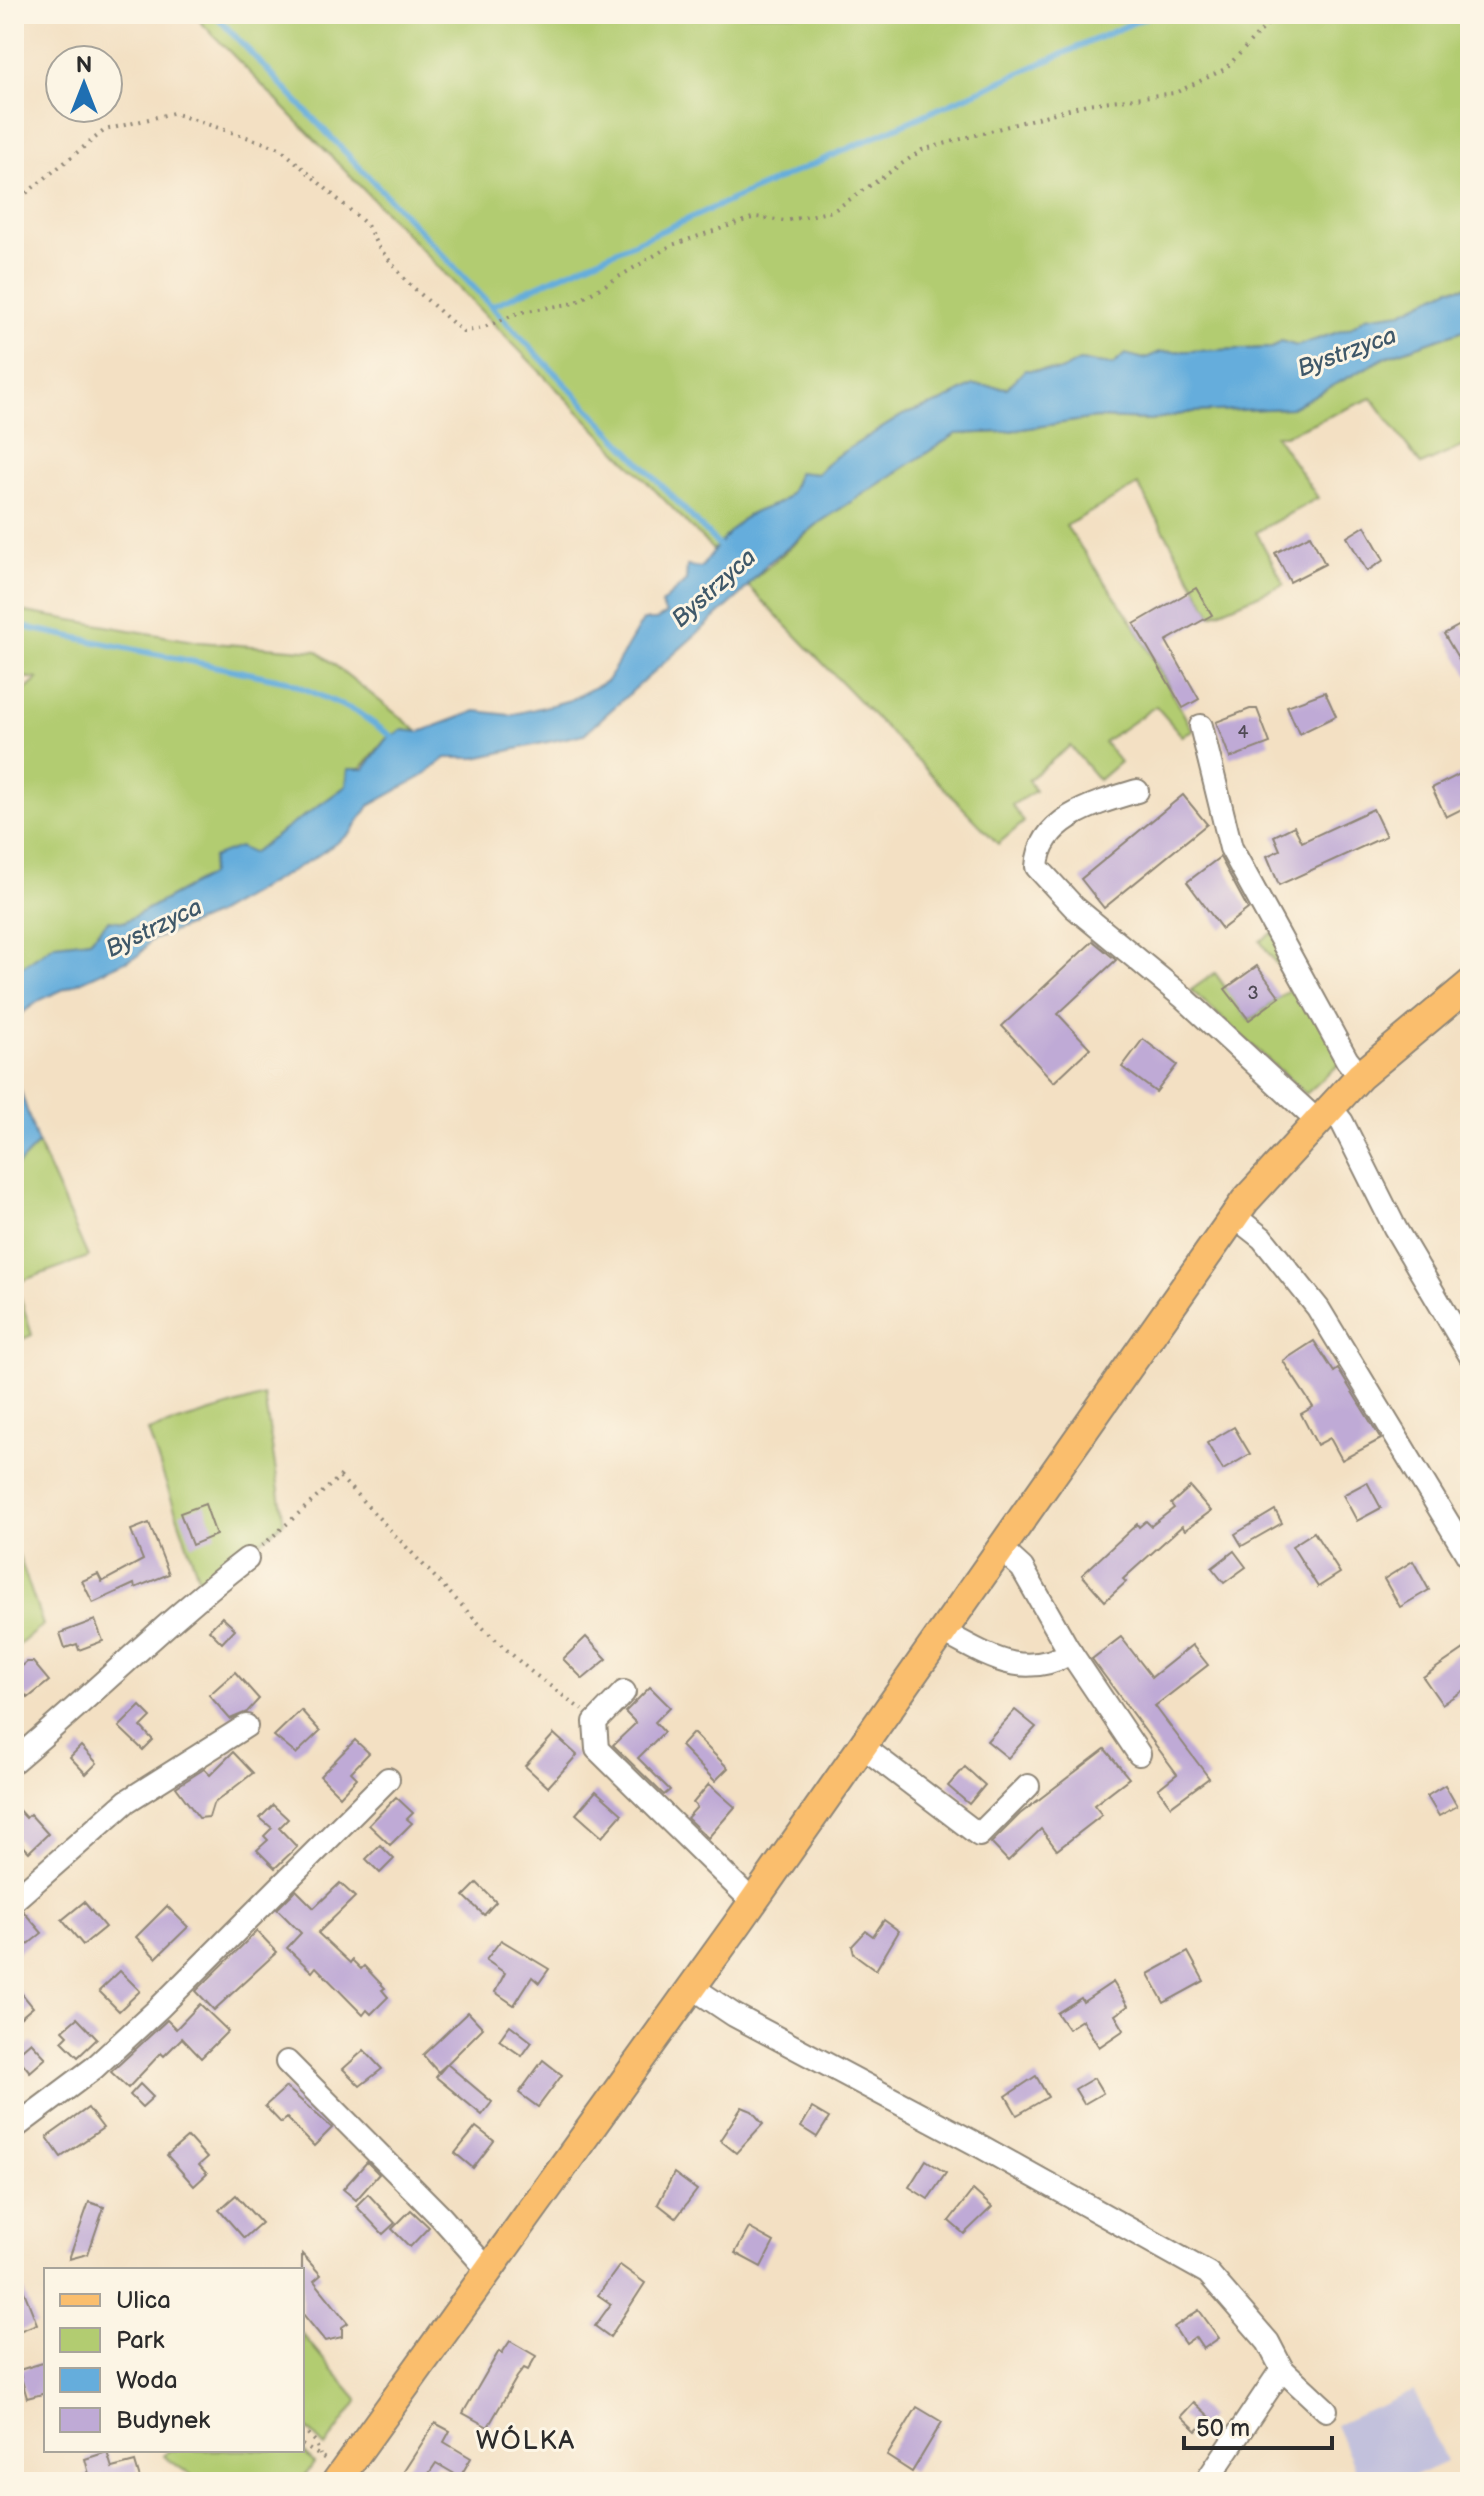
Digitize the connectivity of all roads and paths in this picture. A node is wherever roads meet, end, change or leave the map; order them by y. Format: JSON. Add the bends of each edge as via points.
{"nodes":[{"id":1,"x":1277,"y":14,"type":"edge"},
{"id":2,"x":14,"y":203,"type":"edge"},
{"id":3,"x":1201,"y":726,"type":"dead end"},
{"id":4,"x":1137,"y":791,"type":"dead end"},
{"id":5,"x":1469,"y":986,"type":"edge"},
{"id":6,"x":1360,"y":1076,"type":"junction"},
{"id":7,"x":1323,"y":1113,"type":"junction"},
{"id":8,"x":1234,"y":1216,"type":"junction"},
{"id":9,"x":1470,"y":1355,"type":"edge"},
{"id":10,"x":1000,"y":1548,"type":"junction"},
{"id":11,"x":247,"y":1559,"type":"joint"},
{"id":12,"x":1470,"y":1559,"type":"edge"},
{"id":13,"x":943,"y":1632,"type":"junction"},
{"id":14,"x":1071,"y":1653,"type":"junction"},
{"id":15,"x":624,"y":1692,"type":"dead end"},
{"id":16,"x":595,"y":1722,"type":"junction"},
{"id":17,"x":246,"y":1726,"type":"dead end"},
{"id":18,"x":862,"y":1746,"type":"junction"},
{"id":19,"x":1139,"y":1754,"type":"dead end"},
{"id":20,"x":14,"y":1761,"type":"edge"},
{"id":21,"x":388,"y":1779,"type":"dead end"},
{"id":22,"x":1028,"y":1786,"type":"dead end"},
{"id":23,"x":14,"y":1900,"type":"edge"},
{"id":24,"x":753,"y":1902,"type":"junction"},
{"id":25,"x":692,"y":1987,"type":"junction"},
{"id":26,"x":287,"y":2062,"type":"dead end"},
{"id":27,"x":14,"y":2128,"type":"edge"},
{"id":28,"x":488,"y":2270,"type":"junction"},
{"id":29,"x":1282,"y":2369,"type":"junction"},
{"id":30,"x":1326,"y":2410,"type":"dead end"},
{"id":31,"x":304,"y":2430,"type":"edge"},
{"id":32,"x":304,"y":2446,"type":"edge"},
{"id":33,"x":336,"y":2482,"type":"edge"},
{"id":34,"x":1206,"y":2482,"type":"edge"}],
"edges":[{"from":1,"to":2,"type":"path","via":[[1225,69],[1175,93],[1087,104],[922,150],[833,211],[785,221],[755,217],[672,245],[575,303],[521,312],[463,332],[407,282],[367,225],[280,148],[173,113],[105,130]]},
{"from":3,"to":6,"type":"street","via":[[1231,848]]},
{"from":4,"to":7,"type":"street","via":[[1090,805],[1057,826],[1044,840],[1037,867],[1074,907]]},
{"from":5,"to":6,"type":"main road"},
{"from":6,"to":7,"type":"main road"},
{"from":7,"to":8,"type":"main road"},
{"from":7,"to":9,"type":"street","via":[[1342,1122],[1395,1228]]},
{"from":8,"to":10,"type":"main road"},
{"from":8,"to":12,"type":"street","via":[[1262,1238],[1318,1308]]},
{"from":10,"to":13,"type":"main road"},
{"from":10,"to":14,"type":"street","via":[[1022,1568]]},
{"from":11,"to":16,"type":"path","via":[[342,1475],[485,1630]]},
{"from":11,"to":20,"type":"street"},
{"from":13,"to":14,"type":"street","via":[[1031,1668]]},
{"from":13,"to":18,"type":"main road"},
{"from":14,"to":19,"type":"street"},
{"from":15,"to":16,"type":"street"},
{"from":16,"to":24,"type":"street","via":[[597,1749]]},
{"from":17,"to":23,"type":"street","via":[[127,1801]]},
{"from":18,"to":22,"type":"street","via":[[979,1835]]},
{"from":18,"to":24,"type":"main road"},
{"from":21,"to":27,"type":"street","via":[[159,2008],[94,2068]]},
{"from":24,"to":25,"type":"main road"},
{"from":25,"to":28,"type":"main road"},
{"from":25,"to":29,"type":"street","via":[[734,2015],[1208,2273],[1268,2342]]},
{"from":26,"to":28,"type":"street"},
{"from":28,"to":33,"type":"main road"},
{"from":29,"to":30,"type":"street"},
{"from":29,"to":34,"type":"street"},
{"from":31,"to":32,"type":"path","via":[[320,2455]]}]}
